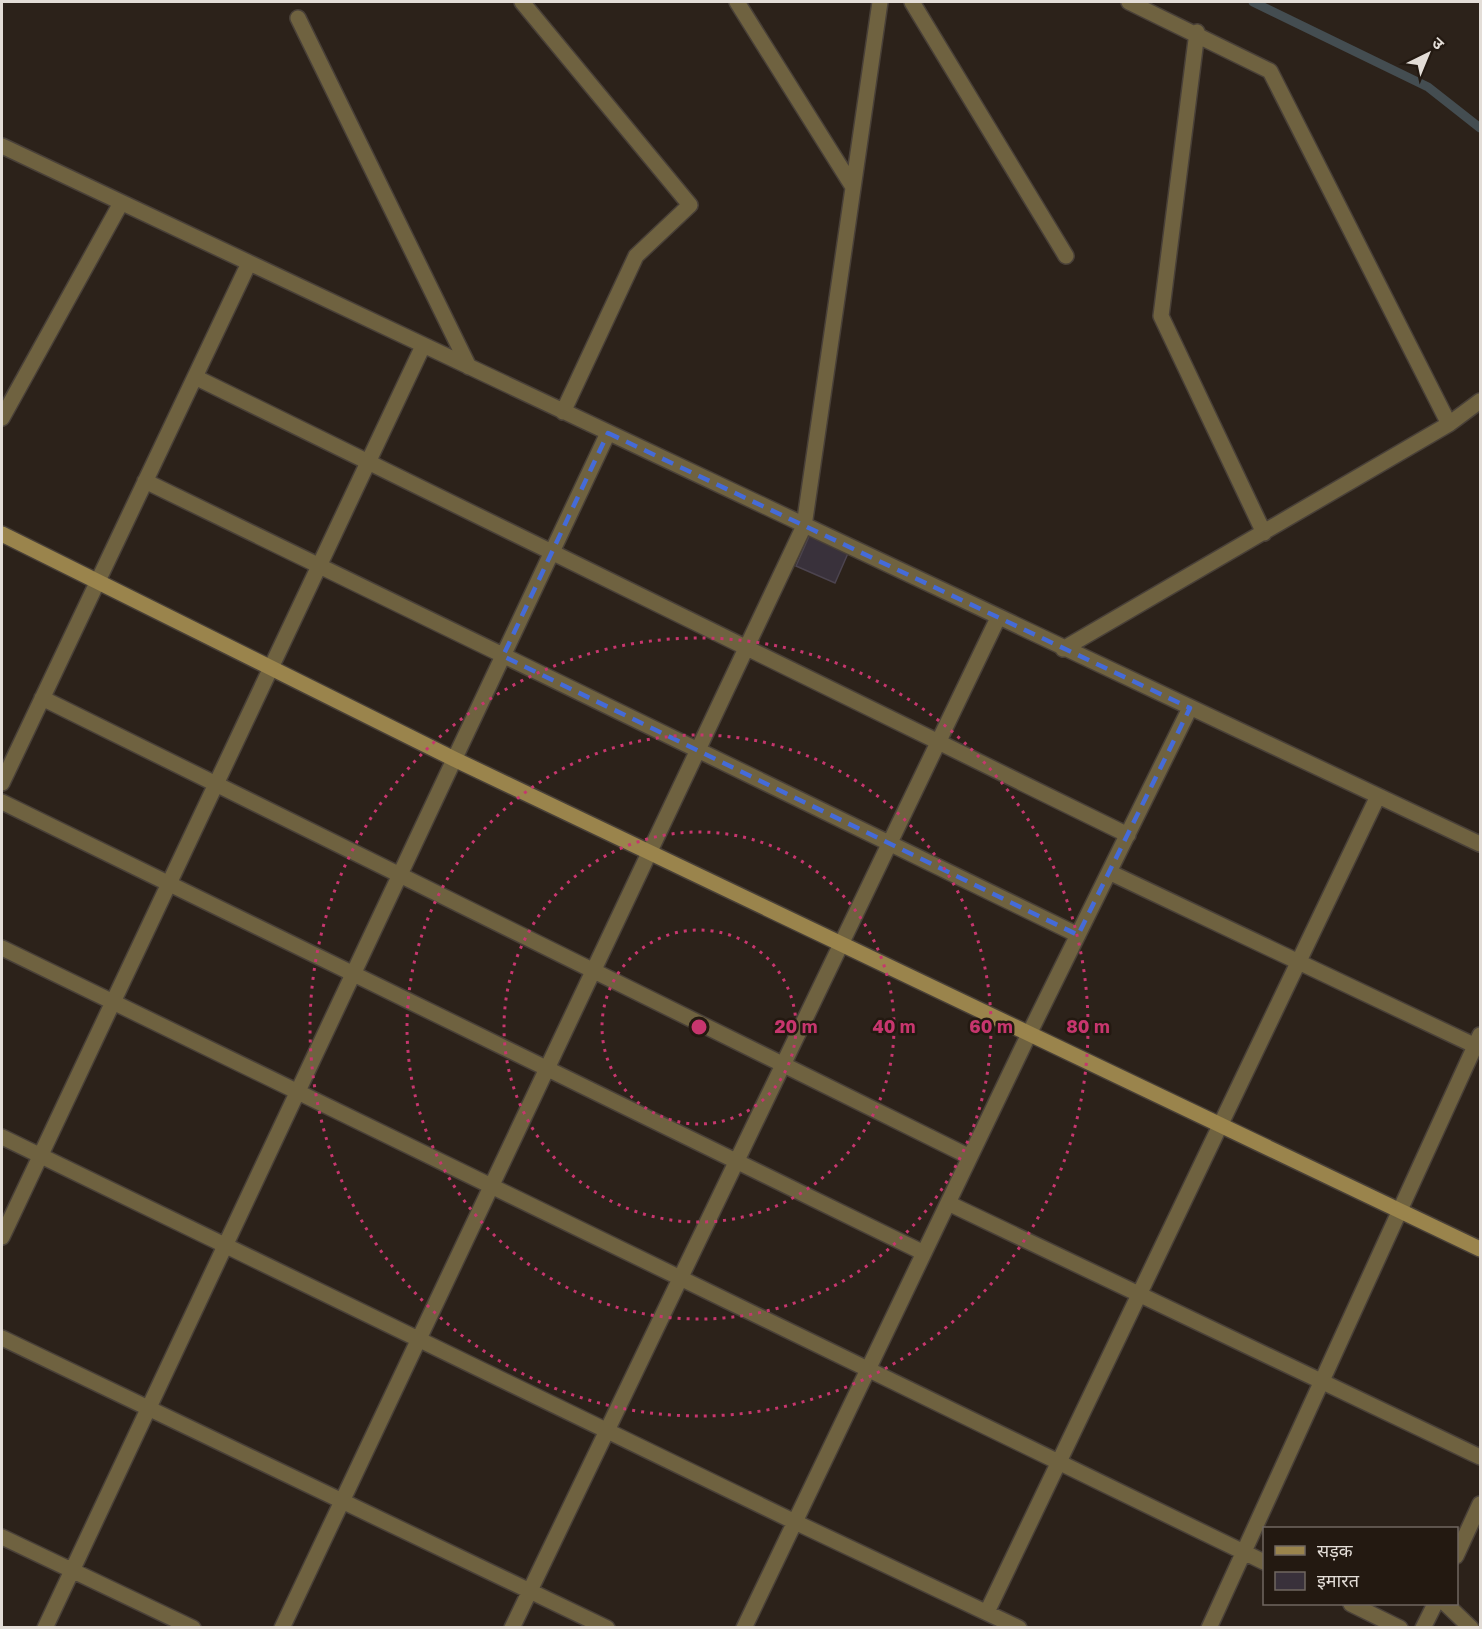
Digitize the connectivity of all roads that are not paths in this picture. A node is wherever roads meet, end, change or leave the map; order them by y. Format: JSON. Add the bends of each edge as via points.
{"nodes":[{"id":1,"x":522,"y":2,"type":"edge"},
{"id":2,"x":738,"y":2,"type":"edge"},
{"id":3,"x":880,"y":2,"type":"edge"},
{"id":4,"x":912,"y":2,"type":"edge"},
{"id":5,"x":1129,"y":2,"type":"edge"},
{"id":6,"x":298,"y":18,"type":"dead end"},
{"id":7,"x":1197,"y":33,"type":"junction"},
{"id":8,"x":2,"y":146,"type":"edge"},
{"id":9,"x":853,"y":187,"type":"junction"},
{"id":10,"x":121,"y":203,"type":"junction"},
{"id":11,"x":1066,"y":256,"type":"dead end"},
{"id":12,"x":249,"y":263,"type":"junction"},
{"id":13,"x":423,"y":346,"type":"junction"},
{"id":14,"x":469,"y":367,"type":"junction"},
{"id":15,"x":195,"y":377,"type":"junction"},
{"id":16,"x":1480,"y":402,"type":"edge"},
{"id":17,"x":563,"y":412,"type":"junction"},
{"id":18,"x":2,"y":418,"type":"edge"},
{"id":19,"x":1449,"y":424,"type":"junction"},
{"id":20,"x":608,"y":433,"type":"junction"},
{"id":21,"x":369,"y":462,"type":"junction"},
{"id":22,"x":145,"y":482,"type":"junction"},
{"id":23,"x":804,"y":526,"type":"junction"},
{"id":24,"x":1264,"y":533,"type":"junction"},
{"id":25,"x":2,"y":534,"type":"edge"},
{"id":26,"x":551,"y":552,"type":"junction"},
{"id":27,"x":319,"y":566,"type":"junction"},
{"id":28,"x":98,"y":582,"type":"junction"},
{"id":29,"x":998,"y":618,"type":"junction"},
{"id":30,"x":747,"y":648,"type":"junction"},
{"id":31,"x":1063,"y":649,"type":"junction"},
{"id":32,"x":503,"y":656,"type":"junction"},
{"id":33,"x":271,"y":669,"type":"junction"},
{"id":34,"x":42,"y":698,"type":"junction"},
{"id":35,"x":1190,"y":708,"type":"junction"},
{"id":36,"x":938,"y":742,"type":"junction"},
{"id":37,"x":698,"y":750,"type":"junction"},
{"id":38,"x":454,"y":759,"type":"junction"},
{"id":39,"x":2,"y":783,"type":"edge"},
{"id":40,"x":216,"y":784,"type":"junction"},
{"id":41,"x":1378,"y":796,"type":"junction"},
{"id":42,"x":2,"y":802,"type":"edge"},
{"id":43,"x":1128,"y":835,"type":"junction"},
{"id":44,"x":889,"y":843,"type":"junction"},
{"id":45,"x":1480,"y":844,"type":"edge"},
{"id":46,"x":649,"y":853,"type":"junction"},
{"id":47,"x":1109,"y":872,"type":"junction"},
{"id":48,"x":400,"y":874,"type":"junction"},
{"id":49,"x":169,"y":884,"type":"junction"},
{"id":50,"x":1078,"y":935,"type":"junction"},
{"id":51,"x":841,"y":945,"type":"junction"},
{"id":52,"x":2,"y":948,"type":"edge"},
{"id":53,"x":1298,"y":962,"type":"junction"},
{"id":54,"x":593,"y":971,"type":"junction"},
{"id":55,"x":353,"y":974,"type":"junction"},
{"id":56,"x":113,"y":1002,"type":"junction"},
{"id":57,"x":1029,"y":1034,"type":"junction"},
{"id":58,"x":1479,"y":1043,"type":"edge"},
{"id":59,"x":783,"y":1065,"type":"junction"},
{"id":60,"x":547,"y":1069,"type":"junction"},
{"id":61,"x":298,"y":1092,"type":"junction"},
{"id":62,"x":1220,"y":1126,"type":"junction"},
{"id":63,"x":2,"y":1137,"type":"edge"},
{"id":64,"x":40,"y":1156,"type":"junction"},
{"id":65,"x":970,"y":1157,"type":"junction"},
{"id":66,"x":736,"y":1161,"type":"junction"},
{"id":67,"x":492,"y":1186,"type":"junction"},
{"id":68,"x":948,"y":1203,"type":"junction"},
{"id":69,"x":1399,"y":1212,"type":"junction"},
{"id":70,"x":2,"y":1237,"type":"edge"},
{"id":71,"x":225,"y":1246,"type":"junction"},
{"id":72,"x":1480,"y":1249,"type":"edge"},
{"id":73,"x":924,"y":1252,"type":"junction"},
{"id":74,"x":680,"y":1278,"type":"junction"},
{"id":75,"x":1139,"y":1294,"type":"junction"},
{"id":76,"x":2,"y":1338,"type":"edge"},
{"id":77,"x":419,"y":1339,"type":"junction"},
{"id":78,"x":868,"y":1369,"type":"junction"},
{"id":79,"x":1322,"y":1381,"type":"junction"},
{"id":80,"x":149,"y":1408,"type":"junction"},
{"id":81,"x":607,"y":1431,"type":"junction"},
{"id":82,"x":1480,"y":1456,"type":"edge"},
{"id":83,"x":1059,"y":1462,"type":"junction"},
{"id":84,"x":342,"y":1501,"type":"junction"},
{"id":85,"x":1480,"y":1504,"type":"edge"},
{"id":86,"x":795,"y":1522,"type":"junction"},
{"id":87,"x":2,"y":1537,"type":"edge"},
{"id":88,"x":1244,"y":1552,"type":"junction"},
{"id":89,"x":1458,"y":1552,"type":"edge"},
{"id":90,"x":1263,"y":1562,"type":"edge"},
{"id":91,"x":72,"y":1570,"type":"junction"},
{"id":92,"x":530,"y":1591,"type":"junction"},
{"id":93,"x":1353,"y":1605,"type":"edge"},
{"id":94,"x":1434,"y":1605,"type":"edge"},
{"id":95,"x":1447,"y":1605,"type":"edge"},
{"id":96,"x":987,"y":1612,"type":"junction"},
{"id":97,"x":45,"y":1628,"type":"edge"},
{"id":98,"x":194,"y":1628,"type":"edge"},
{"id":99,"x":282,"y":1628,"type":"edge"},
{"id":100,"x":512,"y":1628,"type":"edge"},
{"id":101,"x":607,"y":1628,"type":"edge"},
{"id":102,"x":744,"y":1628,"type":"edge"},
{"id":103,"x":1019,"y":1628,"type":"edge"},
{"id":104,"x":1209,"y":1628,"type":"edge"},
{"id":105,"x":1400,"y":1628,"type":"edge"},
{"id":106,"x":1423,"y":1628,"type":"edge"},
{"id":107,"x":1472,"y":1628,"type":"edge"}],
"edges":[{"from":1,"to":17,"type":"street","via":[[690,205],[636,256]]},
{"from":2,"to":9,"type":"street"},
{"from":3,"to":9,"type":"street"},
{"from":4,"to":11,"type":"street"},
{"from":5,"to":7,"type":"street"},
{"from":6,"to":14,"type":"street"},
{"from":7,"to":19,"type":"street","via":[[1270,71]]},
{"from":7,"to":24,"type":"street","via":[[1161,316]]},
{"from":8,"to":10,"type":"street"},
{"from":9,"to":23,"type":"street"},
{"from":10,"to":12,"type":"street"},
{"from":10,"to":18,"type":"street"},
{"from":12,"to":13,"type":"street"},
{"from":12,"to":15,"type":"street"},
{"from":13,"to":14,"type":"street"},
{"from":13,"to":21,"type":"street"},
{"from":14,"to":17,"type":"street"},
{"from":15,"to":21,"type":"street"},
{"from":15,"to":22,"type":"street"},
{"from":16,"to":19,"type":"street"},
{"from":17,"to":20,"type":"street"},
{"from":19,"to":24,"type":"street"},
{"from":20,"to":23,"type":"street"},
{"from":20,"to":26,"type":"street"},
{"from":21,"to":26,"type":"street"},
{"from":21,"to":27,"type":"street"},
{"from":22,"to":27,"type":"street"},
{"from":22,"to":28,"type":"street"},
{"from":23,"to":29,"type":"street"},
{"from":23,"to":30,"type":"street"},
{"from":24,"to":31,"type":"street"},
{"from":25,"to":28,"type":"street"},
{"from":26,"to":30,"type":"street"},
{"from":26,"to":32,"type":"street"},
{"from":27,"to":32,"type":"street"},
{"from":27,"to":33,"type":"street"},
{"from":28,"to":33,"type":"street"},
{"from":28,"to":34,"type":"street"},
{"from":29,"to":31,"type":"street"},
{"from":29,"to":36,"type":"street"},
{"from":30,"to":36,"type":"street"},
{"from":30,"to":37,"type":"street"},
{"from":31,"to":35,"type":"street"},
{"from":32,"to":37,"type":"street"},
{"from":32,"to":38,"type":"street"},
{"from":33,"to":38,"type":"street"},
{"from":33,"to":40,"type":"street"},
{"from":34,"to":39,"type":"street"},
{"from":34,"to":40,"type":"street"},
{"from":35,"to":41,"type":"street"},
{"from":35,"to":43,"type":"street"},
{"from":36,"to":43,"type":"street"},
{"from":36,"to":44,"type":"street"},
{"from":37,"to":44,"type":"street"},
{"from":37,"to":46,"type":"street"},
{"from":38,"to":46,"type":"street"},
{"from":38,"to":48,"type":"street"},
{"from":40,"to":48,"type":"street"},
{"from":40,"to":49,"type":"street"},
{"from":41,"to":45,"type":"street"},
{"from":41,"to":53,"type":"street"},
{"from":42,"to":49,"type":"street"},
{"from":43,"to":47,"type":"street"},
{"from":44,"to":50,"type":"street"},
{"from":44,"to":51,"type":"street"},
{"from":46,"to":51,"type":"street"},
{"from":46,"to":54,"type":"street"},
{"from":47,"to":50,"type":"street"},
{"from":47,"to":53,"type":"street"},
{"from":48,"to":54,"type":"street"},
{"from":48,"to":55,"type":"street"},
{"from":49,"to":55,"type":"street"},
{"from":49,"to":56,"type":"street"},
{"from":50,"to":57,"type":"street"},
{"from":51,"to":57,"type":"street"},
{"from":51,"to":59,"type":"street"},
{"from":52,"to":56,"type":"street"},
{"from":53,"to":58,"type":"street"},
{"from":53,"to":62,"type":"street"},
{"from":54,"to":59,"type":"street"},
{"from":54,"to":60,"type":"street"},
{"from":55,"to":60,"type":"street"},
{"from":55,"to":61,"type":"street"},
{"from":56,"to":61,"type":"street"},
{"from":56,"to":64,"type":"street"},
{"from":57,"to":62,"type":"street"},
{"from":57,"to":65,"type":"street"},
{"from":58,"to":69,"type":"street"},
{"from":59,"to":65,"type":"street"},
{"from":59,"to":66,"type":"street"},
{"from":60,"to":66,"type":"street"},
{"from":60,"to":67,"type":"street"},
{"from":61,"to":67,"type":"street"},
{"from":61,"to":71,"type":"street"},
{"from":62,"to":69,"type":"street"},
{"from":62,"to":75,"type":"street"},
{"from":63,"to":64,"type":"street"},
{"from":64,"to":70,"type":"street"},
{"from":64,"to":71,"type":"street"},
{"from":65,"to":68,"type":"street"},
{"from":66,"to":73,"type":"street"},
{"from":66,"to":74,"type":"street"},
{"from":67,"to":74,"type":"street"},
{"from":67,"to":77,"type":"street"},
{"from":68,"to":73,"type":"street"},
{"from":68,"to":75,"type":"street"},
{"from":69,"to":72,"type":"street"},
{"from":69,"to":79,"type":"street"},
{"from":71,"to":77,"type":"street"},
{"from":71,"to":80,"type":"street"},
{"from":73,"to":78,"type":"street"},
{"from":74,"to":78,"type":"street"},
{"from":74,"to":81,"type":"street"},
{"from":75,"to":79,"type":"street"},
{"from":75,"to":83,"type":"street"},
{"from":76,"to":80,"type":"street"},
{"from":77,"to":81,"type":"street"},
{"from":77,"to":84,"type":"street"},
{"from":78,"to":83,"type":"street"},
{"from":78,"to":86,"type":"street"},
{"from":79,"to":82,"type":"street"},
{"from":79,"to":88,"type":"street"},
{"from":80,"to":84,"type":"street"},
{"from":80,"to":91,"type":"street"},
{"from":81,"to":86,"type":"street"},
{"from":81,"to":92,"type":"street"},
{"from":83,"to":88,"type":"street"},
{"from":83,"to":96,"type":"street"},
{"from":84,"to":92,"type":"street"},
{"from":84,"to":99,"type":"street"},
{"from":85,"to":89,"type":"street"},
{"from":86,"to":96,"type":"street"},
{"from":86,"to":102,"type":"street"},
{"from":87,"to":91,"type":"street"},
{"from":88,"to":90,"type":"street"},
{"from":88,"to":104,"type":"street"},
{"from":91,"to":97,"type":"street"},
{"from":91,"to":98,"type":"street"},
{"from":92,"to":100,"type":"street"},
{"from":92,"to":101,"type":"street"},
{"from":93,"to":105,"type":"street"},
{"from":94,"to":106,"type":"street"},
{"from":95,"to":107,"type":"street"},
{"from":96,"to":103,"type":"street"}]}
